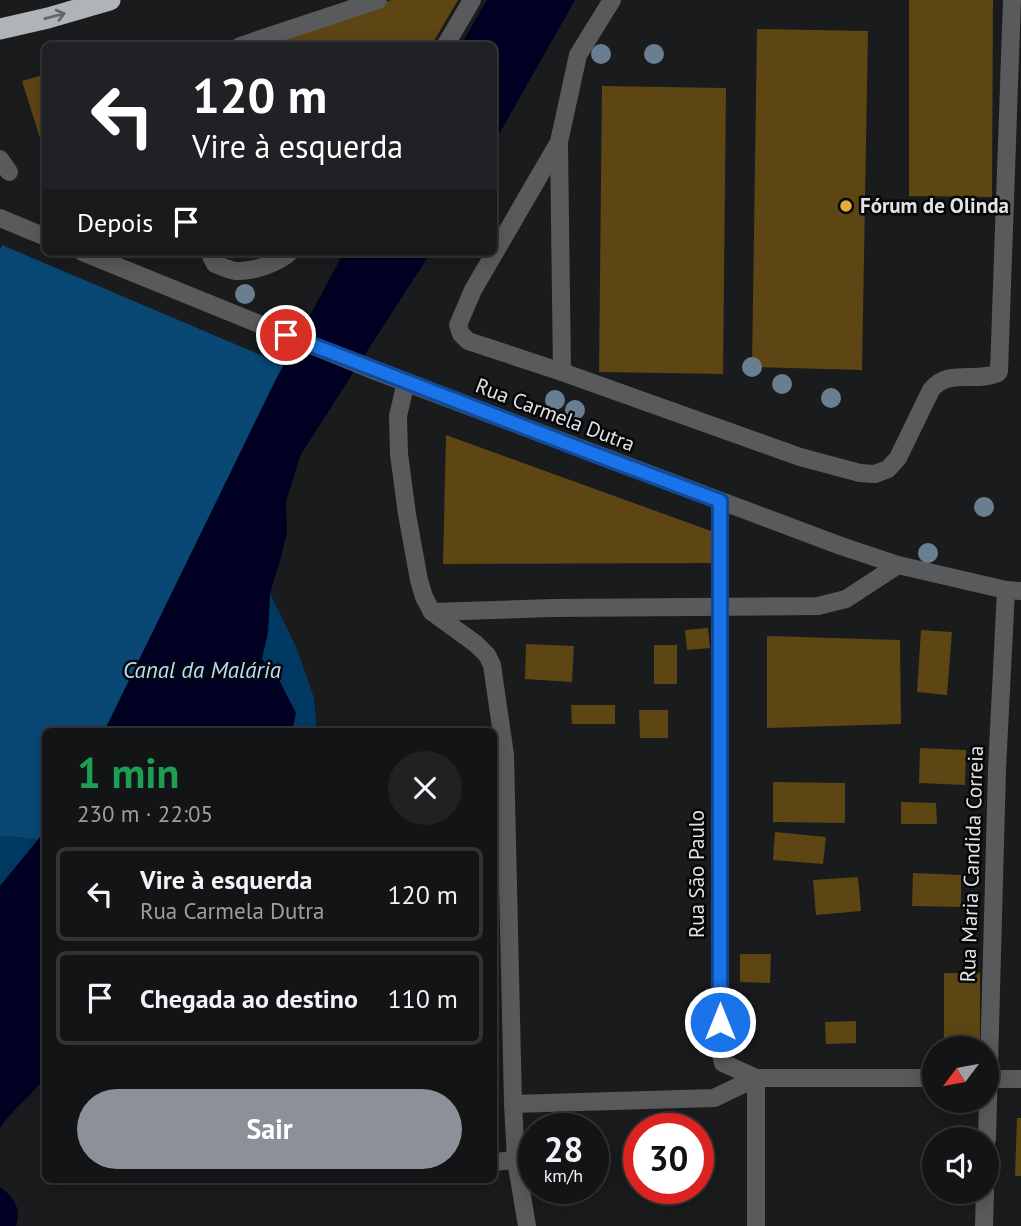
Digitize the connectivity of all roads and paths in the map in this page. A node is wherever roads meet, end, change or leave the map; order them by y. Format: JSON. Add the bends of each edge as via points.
{"nodes":[{"id":1,"x":110,"y":0,"type":"edge"},
{"id":2,"x":378,"y":0,"type":"edge"},
{"id":3,"x":472,"y":0,"type":"edge"},
{"id":4,"x":612,"y":0,"type":"edge"},
{"id":5,"x":1012,"y":0,"type":"edge"},
{"id":6,"x":0,"y":29,"type":"edge"},
{"id":7,"x":252,"y":42,"type":"edge"},
{"id":8,"x":447,"y":42,"type":"edge"},
{"id":9,"x":559,"y":142,"type":"junction"},
{"id":10,"x":0,"y":218,"type":"edge"},
{"id":11,"x":42,"y":235,"type":"edge"},
{"id":12,"x":497,"y":249,"type":"edge"},
{"id":13,"x":92,"y":256,"type":"edge"},
{"id":14,"x":211,"y":256,"type":"edge"},
{"id":15,"x":286,"y":256,"type":"edge"},
{"id":16,"x":493,"y":256,"type":"edge"},
{"id":17,"x":562,"y":372,"type":"junction"},
{"id":18,"x":406,"y":382,"type":"junction"},
{"id":19,"x":720,"y":501,"type":"junction"},
{"id":20,"x":898,"y":565,"type":"junction"},
{"id":21,"x":1013,"y":591,"type":"edge"},
{"id":22,"x":720,"y":606,"type":"junction"},
{"id":23,"x":432,"y":612,"type":"junction"},
{"id":24,"x":989,"y":1036,"type":"edge"},
{"id":25,"x":756,"y":1078,"type":"junction"},
{"id":26,"x":922,"y":1078,"type":"edge"},
{"id":27,"x":999,"y":1079,"type":"edge"},
{"id":28,"x":1021,"y":1079,"type":"edge"},
{"id":29,"x":513,"y":1104,"type":"junction"},
{"id":30,"x":516,"y":1160,"type":"junction"},
{"id":31,"x":497,"y":1162,"type":"edge"},
{"id":32,"x":985,"y":1204,"type":"edge"},
{"id":33,"x":527,"y":1226,"type":"edge"},
{"id":34,"x":756,"y":1226,"type":"edge"},
{"id":35,"x":984,"y":1226,"type":"edge"}],
"edges":[{"from":6,"to":1,"type":"highway","one_way":true},
{"from":2,"to":7,"type":"street"},
{"from":3,"to":8,"type":"street"},
{"from":4,"to":9,"type":"street","via":[[578,55]]},
{"from":5,"to":17,"type":"street","via":[[999,371],[935,384],[888,469],[860,473],[800,457]]},
{"from":9,"to":12,"type":"street"},
{"from":9,"to":17,"type":"street"},
{"from":10,"to":11,"type":"street"},
{"from":13,"to":18,"type":"street","name":"Rua Carmela Dutra"},
{"from":14,"to":15,"type":"street","via":[[215,264],[235,271],[256,269]]},
{"from":16,"to":17,"type":"street","via":[[458,325],[461,334],[468,341]]},
{"from":18,"to":19,"type":"street","name":"Rua Carmela Dutra"},
{"from":18,"to":23,"type":"street","via":[[398,416],[399,454],[419,580]]},
{"from":19,"to":20,"type":"street","name":"Rua Carmela Dutra"},
{"from":19,"to":22,"type":"street","name":"Rua São Paulo"},
{"from":20,"to":21,"type":"street","name":"Rua Carmela Dutra"},
{"from":20,"to":22,"type":"street","via":[[846,599],[818,606]]},
{"from":21,"to":24,"type":"street","name":"Rua Maria Candida Correia","via":[[997,783]]},
{"from":22,"to":23,"type":"street"},
{"from":22,"to":25,"type":"street","name":"Rua São Paulo","via":[[720,1050],[723,1063]]},
{"from":23,"to":29,"type":"street","via":[[477,644],[492,665],[495,679],[505,755]]},
{"from":25,"to":26,"type":"street"},
{"from":25,"to":29,"type":"street","via":[[714,1098]]},
{"from":25,"to":34,"type":"street"},
{"from":27,"to":28,"type":"street"},
{"from":29,"to":30,"type":"street"},
{"from":30,"to":31,"type":"street"},
{"from":30,"to":33,"type":"street"},
{"from":32,"to":35,"type":"street"}]}
